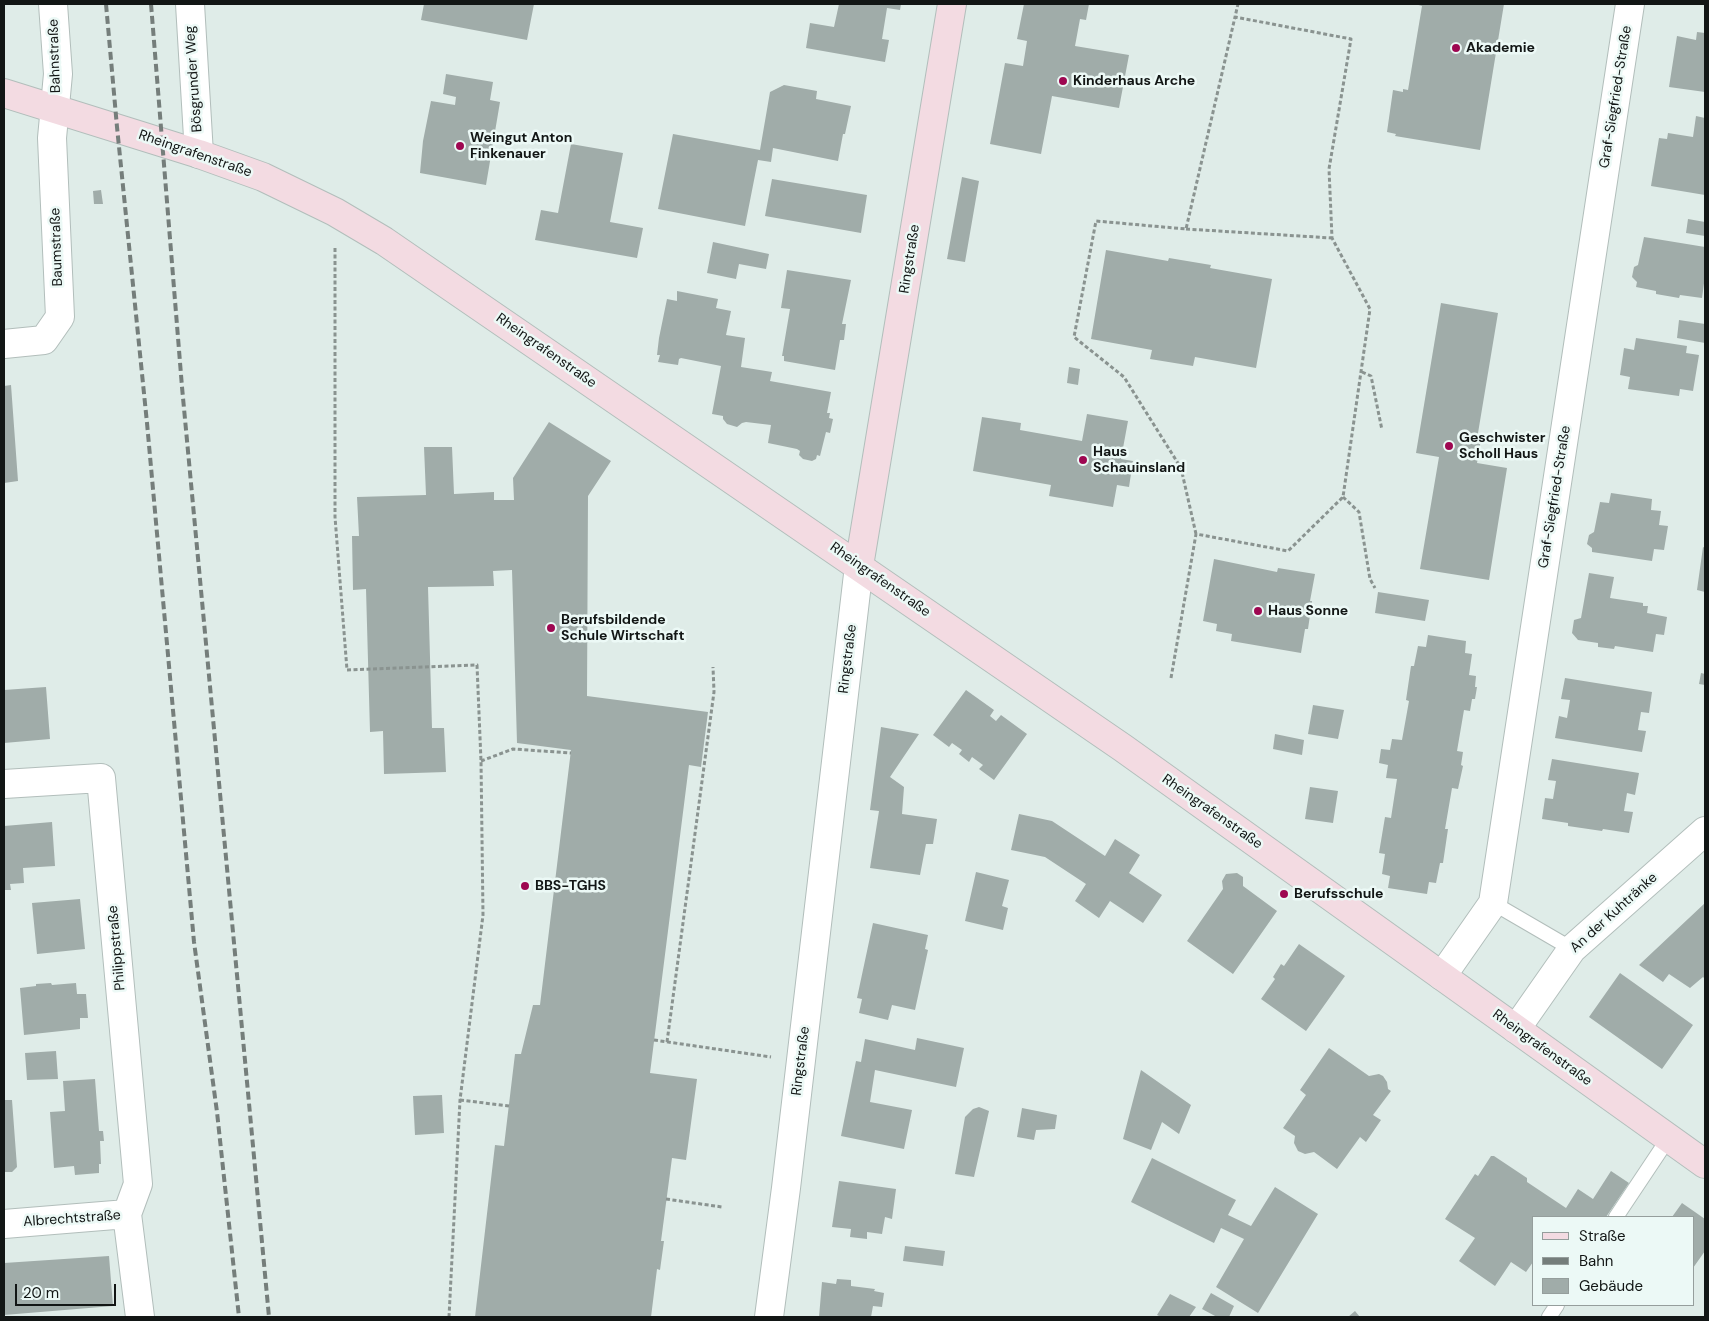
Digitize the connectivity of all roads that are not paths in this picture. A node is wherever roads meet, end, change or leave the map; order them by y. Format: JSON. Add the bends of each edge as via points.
{"nodes":[{"id":1,"x":53,"y":4,"type":"edge"},
{"id":2,"x":190,"y":4,"type":"edge"},
{"id":3,"x":952,"y":4,"type":"edge"},
{"id":4,"x":1630,"y":4,"type":"edge"},
{"id":5,"x":4,"y":93,"type":"edge"},
{"id":6,"x":56,"y":108,"type":"junction"},
{"id":7,"x":199,"y":154,"type":"junction"},
{"id":8,"x":4,"y":344,"type":"edge"},
{"id":9,"x":859,"y":566,"type":"junction"},
{"id":10,"x":4,"y":784,"type":"edge"},
{"id":11,"x":1705,"y":831,"type":"edge"},
{"id":12,"x":1493,"y":903,"type":"junction"},
{"id":13,"x":1572,"y":949,"type":"junction"},
{"id":14,"x":1442,"y":976,"type":"junction"},
{"id":15,"x":1516,"y":1029,"type":"junction"},
{"id":16,"x":1668,"y":1138,"type":"junction"},
{"id":17,"x":1705,"y":1164,"type":"edge"},
{"id":18,"x":127,"y":1214,"type":"junction"},
{"id":19,"x":1617,"y":1216,"type":"edge"},
{"id":20,"x":4,"y":1224,"type":"edge"},
{"id":21,"x":1556,"y":1306,"type":"edge"},
{"id":22,"x":140,"y":1317,"type":"edge"},
{"id":23,"x":769,"y":1317,"type":"edge"},
{"id":24,"x":1549,"y":1317,"type":"edge"}],
"edges":[{"from":1,"to":6,"type":"street","name":"Bahnstraße","via":[[58,74]]},
{"from":2,"to":7,"type":"street","name":"Bösgrunder Weg"},
{"from":3,"to":9,"type":"street","name":"Ringstraße"},
{"from":4,"to":12,"type":"street","name":"Graf-Siegfried-Straße"},
{"from":5,"to":6,"type":"street","name":"Rheingrafenstraße"},
{"from":6,"to":7,"type":"street","name":"Rheingrafenstraße"},
{"from":6,"to":8,"type":"street","name":"Baumstraße","via":[[52,138],[60,317],[44,340]]},
{"from":7,"to":9,"type":"street","name":"Rheingrafenstraße","via":[[263,177],[334,212],[408,257]]},
{"from":9,"to":14,"type":"street","name":"Rheingrafenstraße","via":[[1123,748]]},
{"from":9,"to":23,"type":"street","name":"Ringstraße"},
{"from":10,"to":18,"type":"street","name":"Philippstraße","via":[[102,778],[138,1184]]},
{"from":11,"to":13,"type":"street","name":"An der Kuhtränke"},
{"from":12,"to":13,"type":"lane"},
{"from":12,"to":14,"type":"street","name":"Graf-Siegfried-Straße"},
{"from":13,"to":15,"type":"street","name":"An der Kuhtränke"},
{"from":14,"to":15,"type":"street","name":"Rheingrafenstraße"},
{"from":15,"to":16,"type":"street","name":"Rheingrafenstraße"},
{"from":16,"to":17,"type":"street","name":"Rheingrafenstraße"},
{"from":16,"to":19,"type":"lane"},
{"from":18,"to":20,"type":"street","name":"Albrechtstraße"},
{"from":18,"to":22,"type":"street","name":"Albrechtstraße"},
{"from":21,"to":24,"type":"lane"}]}
